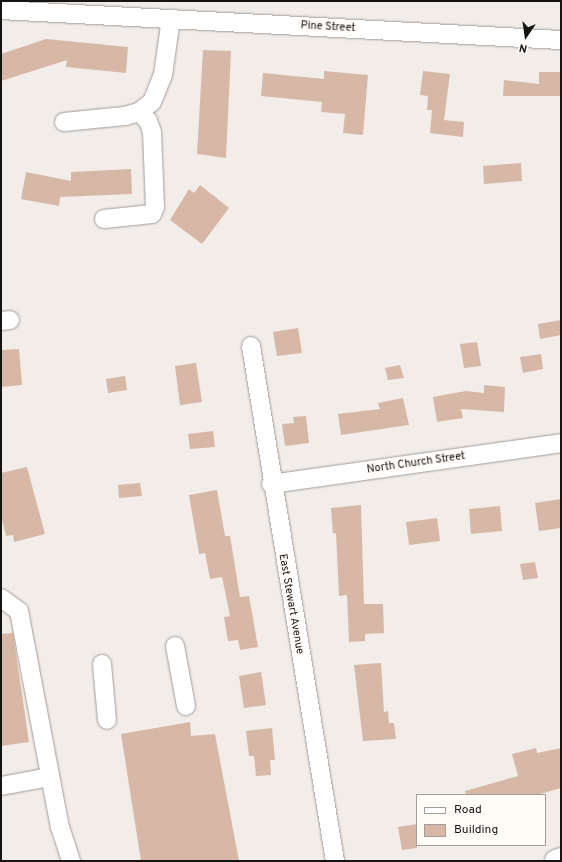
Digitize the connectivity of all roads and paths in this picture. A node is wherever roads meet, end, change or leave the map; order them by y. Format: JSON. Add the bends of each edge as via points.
{"nodes":[{"id":1,"x":95,"y":8,"type":"edge"},
{"id":2,"x":1,"y":10,"type":"edge"},
{"id":3,"x":171,"y":19,"type":"junction"},
{"id":4,"x":561,"y":40,"type":"edge"},
{"id":5,"x":139,"y":112,"type":"junction"},
{"id":6,"x":64,"y":122,"type":"dead end"},
{"id":7,"x":104,"y":218,"type":"dead end"},
{"id":8,"x":251,"y":346,"type":"dead end"},
{"id":9,"x":561,"y":443,"type":"edge"},
{"id":10,"x":271,"y":484,"type":"junction"},
{"id":11,"x":1,"y":598,"type":"edge"},
{"id":12,"x":176,"y":646,"type":"dead end"},
{"id":13,"x":102,"y":664,"type":"dead end"},
{"id":14,"x":186,"y":706,"type":"dead end"},
{"id":15,"x":107,"y":720,"type":"dead end"},
{"id":16,"x":50,"y":777,"type":"junction"},
{"id":17,"x":1,"y":786,"type":"edge"},
{"id":18,"x":561,"y":859,"type":"edge"},
{"id":19,"x":71,"y":861,"type":"edge"},
{"id":20,"x":334,"y":861,"type":"edge"},
{"id":21,"x":556,"y":861,"type":"edge"}],
"edges":[{"from":1,"to":2,"type":"street","name":"Pine Street"},
{"from":1,"to":3,"type":"street","name":"Pine Street"},
{"from":3,"to":4,"type":"street","name":"Pine Street"},
{"from":3,"to":5,"type":"street","via":[[159,90],[152,102]]},
{"from":5,"to":6,"type":"street","via":[[91,122]]},
{"from":5,"to":7,"type":"street","via":[[148,121],[152,132],[155,207],[152,214]]},
{"from":8,"to":10,"type":"street","name":"East Stewart Avenue"},
{"from":9,"to":10,"type":"street","name":"North Church Street"},
{"from":10,"to":20,"type":"street","name":"East Stewart Avenue"},
{"from":11,"to":16,"type":"street","via":[[19,611]]},
{"from":12,"to":14,"type":"street"},
{"from":13,"to":15,"type":"street"},
{"from":16,"to":17,"type":"street"},
{"from":16,"to":19,"type":"street","via":[[60,827]]},
{"from":18,"to":21,"type":"main road"}]}
